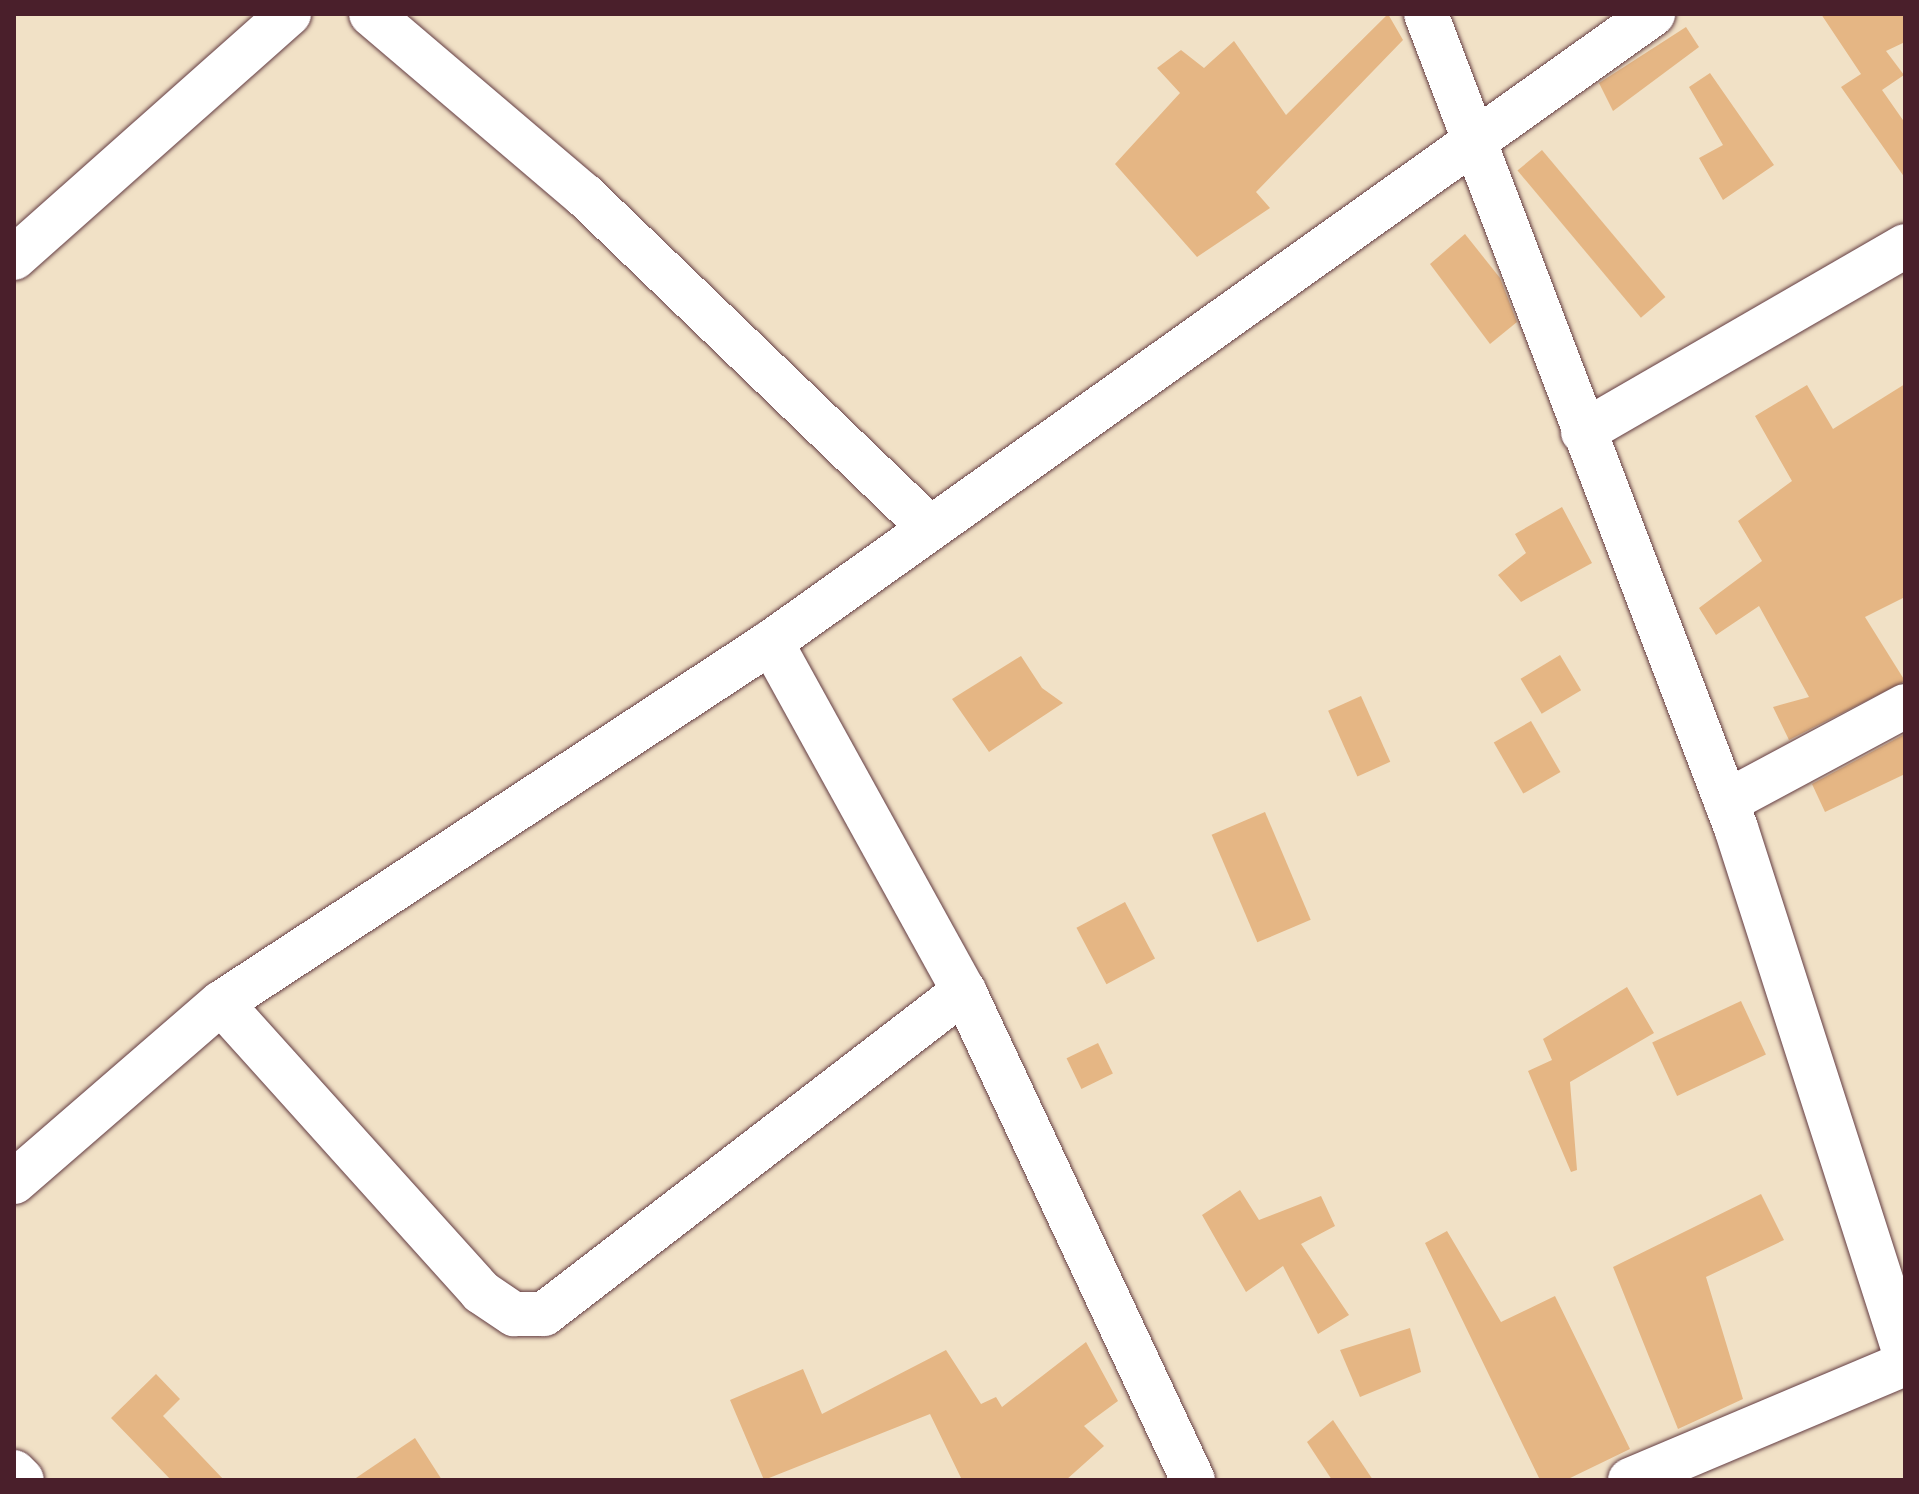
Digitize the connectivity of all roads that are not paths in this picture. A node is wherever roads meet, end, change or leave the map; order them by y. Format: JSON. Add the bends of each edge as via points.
{"nodes":[{"id":1,"x":289,"y":14,"type":"edge"},
{"id":2,"x":371,"y":14,"type":"edge"},
{"id":3,"x":1426,"y":14,"type":"edge"},
{"id":4,"x":1653,"y":14,"type":"edge"},
{"id":5,"x":1471,"y":142,"type":"junction"},
{"id":6,"x":1905,"y":246,"type":"edge"},
{"id":7,"x":14,"y":258,"type":"edge"},
{"id":8,"x":1583,"y":432,"type":"junction"},
{"id":9,"x":930,"y":528,"type":"junction"},
{"id":10,"x":771,"y":642,"type":"junction"},
{"id":11,"x":1905,"y":706,"type":"edge"},
{"id":12,"x":1726,"y":802,"type":"junction"},
{"id":13,"x":964,"y":991,"type":"junction"},
{"id":14,"x":221,"y":1003,"type":"junction"},
{"id":15,"x":14,"y":1182,"type":"edge"},
{"id":16,"x":1905,"y":1354,"type":"edge"},
{"id":17,"x":1905,"y":1364,"type":"edge"},
{"id":18,"x":14,"y":1472,"type":"edge"},
{"id":19,"x":22,"y":1480,"type":"edge"},
{"id":20,"x":1193,"y":1480,"type":"edge"},
{"id":21,"x":1630,"y":1480,"type":"edge"}],
"edges":[{"from":1,"to":7,"type":"main road"},
{"from":2,"to":9,"type":"main road","via":[[584,195]]},
{"from":3,"to":5,"type":"main road"},
{"from":4,"to":5,"type":"main road"},
{"from":5,"to":8,"type":"main road"},
{"from":5,"to":9,"type":"main road"},
{"from":6,"to":8,"type":"main road"},
{"from":8,"to":12,"type":"main road"},
{"from":9,"to":10,"type":"main road"},
{"from":10,"to":13,"type":"main road"},
{"from":10,"to":14,"type":"main road"},
{"from":11,"to":12,"type":"main road"},
{"from":12,"to":16,"type":"main road"},
{"from":13,"to":14,"type":"main road","via":[[544,1314],[514,1314],[481,1292]]},
{"from":13,"to":20,"type":"main road"},
{"from":14,"to":15,"type":"main road"},
{"from":17,"to":21,"type":"main road"},
{"from":18,"to":19,"type":"main road"}]}
